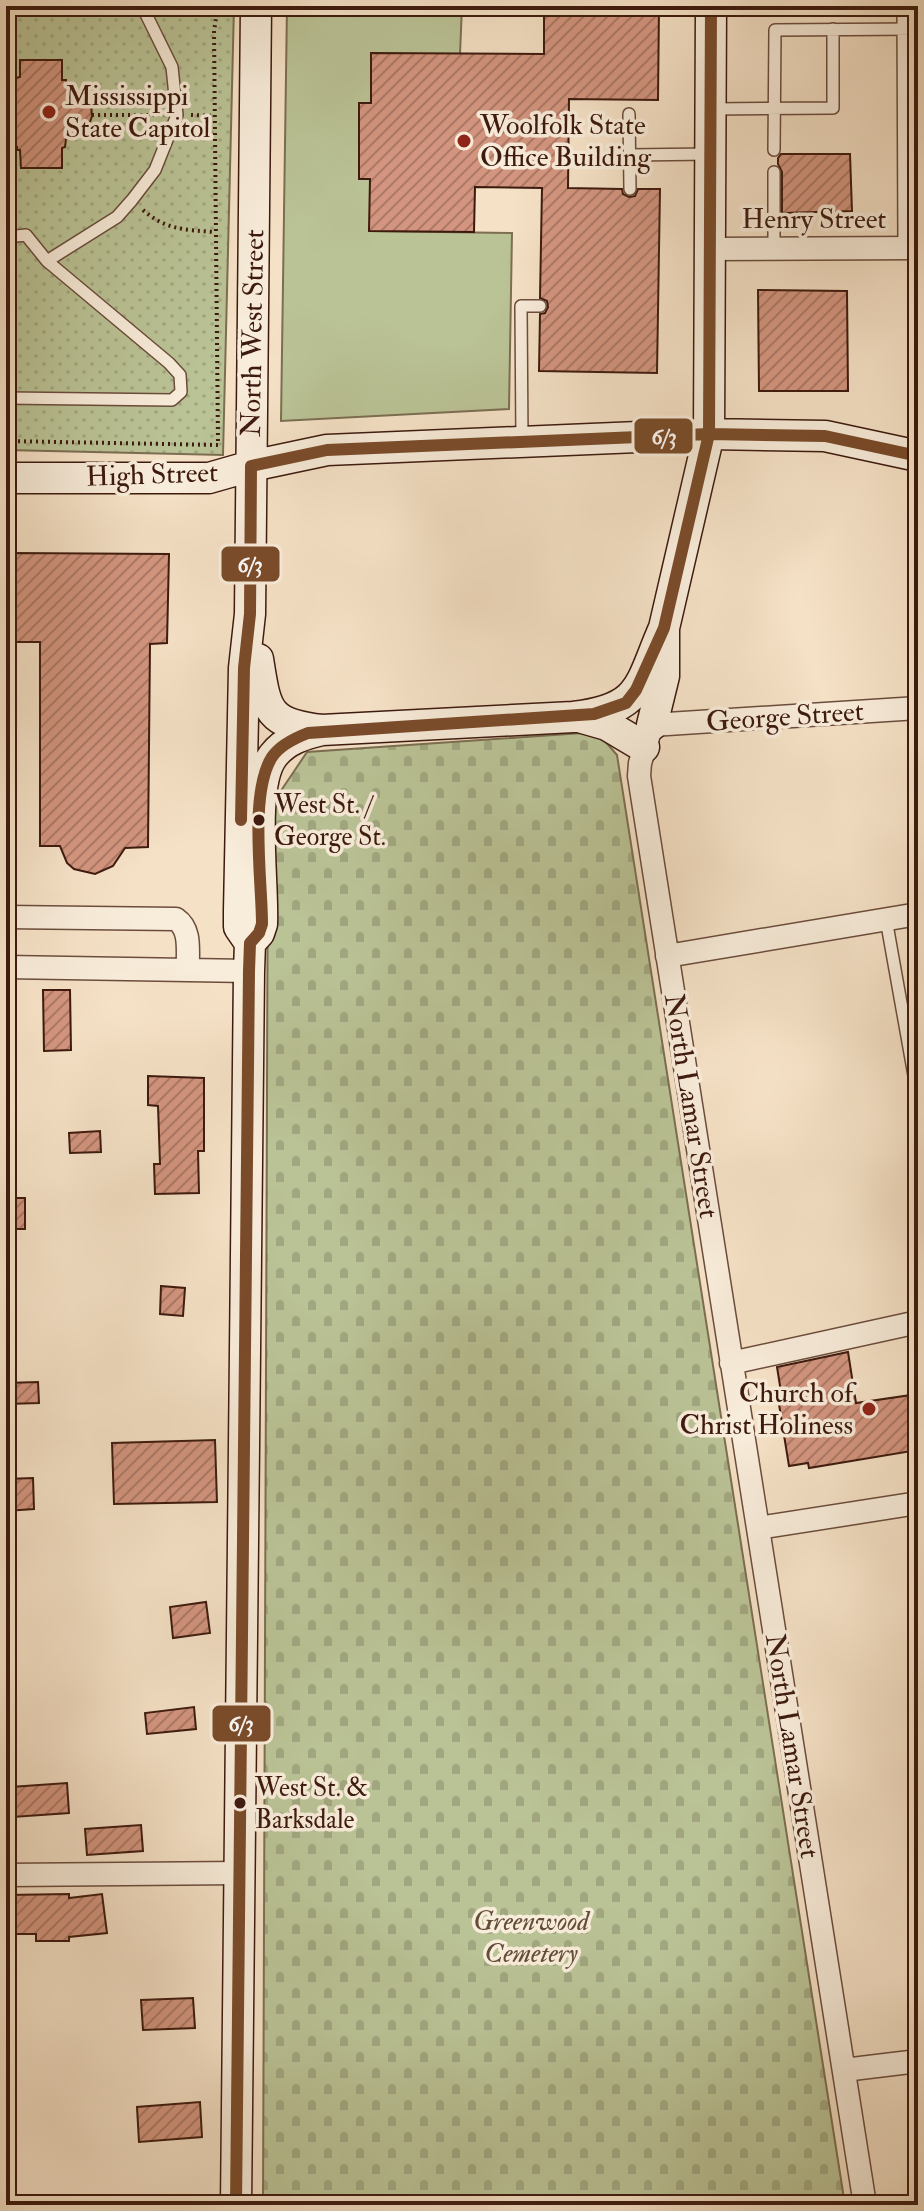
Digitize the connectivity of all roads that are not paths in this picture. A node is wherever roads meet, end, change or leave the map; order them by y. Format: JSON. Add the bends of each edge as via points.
{"nodes":[{"id":1,"x":142,"y":6,"type":"edge"},
{"id":2,"x":256,"y":6,"type":"edge"},
{"id":3,"x":711,"y":6,"type":"edge"},
{"id":4,"x":903,"y":6,"type":"edge"},
{"id":5,"x":833,"y":29,"type":"junction"},
{"id":6,"x":903,"y":29,"type":"junction"},
{"id":7,"x":918,"y":29,"type":"edge"},
{"id":8,"x":903,"y":84,"type":"junction"},
{"id":9,"x":918,"y":84,"type":"edge"},
{"id":10,"x":774,"y":108,"type":"junction"},
{"id":11,"x":711,"y":109,"type":"junction"},
{"id":12,"x":629,"y":114,"type":"dead end"},
{"id":13,"x":918,"y":138,"type":"edge"},
{"id":14,"x":904,"y":139,"type":"junction"},
{"id":15,"x":774,"y":150,"type":"dead end"},
{"id":16,"x":711,"y":154,"type":"junction"},
{"id":17,"x":630,"y":155,"type":"junction"},
{"id":18,"x":774,"y":172,"type":"dead end"},
{"id":19,"x":630,"y":189,"type":"dead end"},
{"id":20,"x":904,"y":194,"type":"junction"},
{"id":21,"x":918,"y":194,"type":"edge"},
{"id":22,"x":6,"y":237,"type":"edge"},
{"id":23,"x":911,"y":248,"type":"edge"},
{"id":24,"x":710,"y":249,"type":"junction"},
{"id":25,"x":774,"y":249,"type":"junction"},
{"id":26,"x":47,"y":261,"type":"junction"},
{"id":27,"x":540,"y":306,"type":"dead end"},
{"id":28,"x":6,"y":398,"type":"edge"},
{"id":29,"x":709,"y":434,"type":"junction"},
{"id":30,"x":522,"y":442,"type":"junction"},
{"id":31,"x":918,"y":456,"type":"edge"},
{"id":32,"x":251,"y":466,"type":"junction"},
{"id":33,"x":6,"y":478,"type":"edge"},
{"id":34,"x":250,"y":614,"type":"junction"},
{"id":35,"x":664,"y":628,"type":"junction"},
{"id":36,"x":918,"y":708,"type":"edge"},
{"id":37,"x":573,"y":717,"type":"junction"},
{"id":38,"x":322,"y":730,"type":"junction"},
{"id":39,"x":648,"y":736,"type":"junction"},
{"id":40,"x":918,"y":914,"type":"edge"},
{"id":41,"x":6,"y":917,"type":"edge"},
{"id":42,"x":886,"y":919,"type":"junction"},
{"id":43,"x":667,"y":956,"type":"junction"},
{"id":44,"x":249,"y":957,"type":"junction"},
{"id":45,"x":6,"y":967,"type":"edge"},
{"id":46,"x":188,"y":970,"type":"junction"},
{"id":47,"x":918,"y":1098,"type":"edge"},
{"id":48,"x":918,"y":1322,"type":"edge"},
{"id":49,"x":731,"y":1363,"type":"junction"},
{"id":50,"x":918,"y":1503,"type":"edge"},
{"id":51,"x":758,"y":1528,"type":"junction"},
{"id":52,"x":241,"y":1873,"type":"junction"},
{"id":53,"x":6,"y":1875,"type":"edge"},
{"id":54,"x":918,"y":2061,"type":"edge"},
{"id":55,"x":844,"y":2070,"type":"junction"},
{"id":56,"x":236,"y":2205,"type":"edge"},
{"id":57,"x":865,"y":2205,"type":"edge"}],
"edges":[{"from":1,"to":26,"type":"lane","via":[[172,67],[177,115],[155,170],[117,217]]},
{"from":2,"to":32,"type":"street","name":"North West Street"},
{"from":3,"to":11,"type":"street","name":"North Lamar Street"},
{"from":4,"to":6,"type":"lane"},
{"from":5,"to":6,"type":"lane"},
{"from":5,"to":10,"type":"lane","via":[[775,30]]},
{"from":5,"to":10,"type":"lane","via":[[833,108]]},
{"from":6,"to":7,"type":"lane"},
{"from":6,"to":8,"type":"lane"},
{"from":8,"to":9,"type":"lane"},
{"from":8,"to":14,"type":"lane"},
{"from":10,"to":11,"type":"lane"},
{"from":10,"to":15,"type":"lane"},
{"from":11,"to":16,"type":"street","name":"North Lamar Street"},
{"from":12,"to":17,"type":"lane"},
{"from":13,"to":14,"type":"lane"},
{"from":14,"to":20,"type":"lane"},
{"from":16,"to":17,"type":"lane"},
{"from":16,"to":24,"type":"street","name":"North Lamar Street"},
{"from":17,"to":19,"type":"lane"},
{"from":18,"to":25,"type":"lane"},
{"from":20,"to":21,"type":"lane"},
{"from":20,"to":23,"type":"lane"},
{"from":22,"to":26,"type":"lane","via":[[26,235]]},
{"from":23,"to":25,"type":"street","name":"Henry Street"},
{"from":24,"to":25,"type":"street","name":"Henry Street"},
{"from":24,"to":29,"type":"street","name":"North Lamar Street"},
{"from":26,"to":28,"type":"lane","via":[[169,363],[180,375],[181,392],[172,400]]},
{"from":27,"to":30,"type":"lane","via":[[521,306]]},
{"from":29,"to":30,"type":"street","name":"High Street"},
{"from":29,"to":31,"type":"street","name":"High Street","via":[[825,436]]},
{"from":29,"to":35,"type":"street","name":"North Lamar Street"},
{"from":30,"to":32,"type":"street","name":"High Street","via":[[327,450]]},
{"from":32,"to":33,"type":"street","name":"High Street","via":[[209,478]]},
{"from":32,"to":34,"type":"street","name":"North West Street"},
{"from":34,"to":38,"type":"street","via":[[261,686],[271,711],[279,719]]},
{"from":34,"to":44,"type":"street","name":"North West Street","via":[[239,911]]},
{"from":35,"to":37,"type":"street","via":[[626,703]]},
{"from":35,"to":39,"type":"street","name":"North Lamar Street","via":[[664,676]]},
{"from":36,"to":39,"type":"street","name":"George Street"},
{"from":37,"to":38,"type":"street"},
{"from":37,"to":39,"type":"street"},
{"from":38,"to":44,"type":"street","name":"North West Street","via":[[283,746],[266,769],[261,793],[262,924]]},
{"from":39,"to":43,"type":"street","name":"North Lamar Street","via":[[639,776]]},
{"from":40,"to":42,"type":"street"},
{"from":41,"to":46,"type":"street","via":[[176,919],[187,934]]},
{"from":42,"to":43,"type":"street"},
{"from":42,"to":47,"type":"lane"},
{"from":43,"to":49,"type":"street","name":"North Lamar Street"},
{"from":44,"to":46,"type":"street"},
{"from":44,"to":52,"type":"street","name":"North West Street"},
{"from":45,"to":46,"type":"street"},
{"from":48,"to":49,"type":"street"},
{"from":49,"to":51,"type":"street","name":"North Lamar Street"},
{"from":50,"to":51,"type":"street"},
{"from":51,"to":55,"type":"street","name":"North Lamar Street"},
{"from":52,"to":53,"type":"street"},
{"from":52,"to":56,"type":"street","name":"North West Street"},
{"from":54,"to":55,"type":"street"},
{"from":55,"to":57,"type":"street","name":"North Lamar Street"}]}
